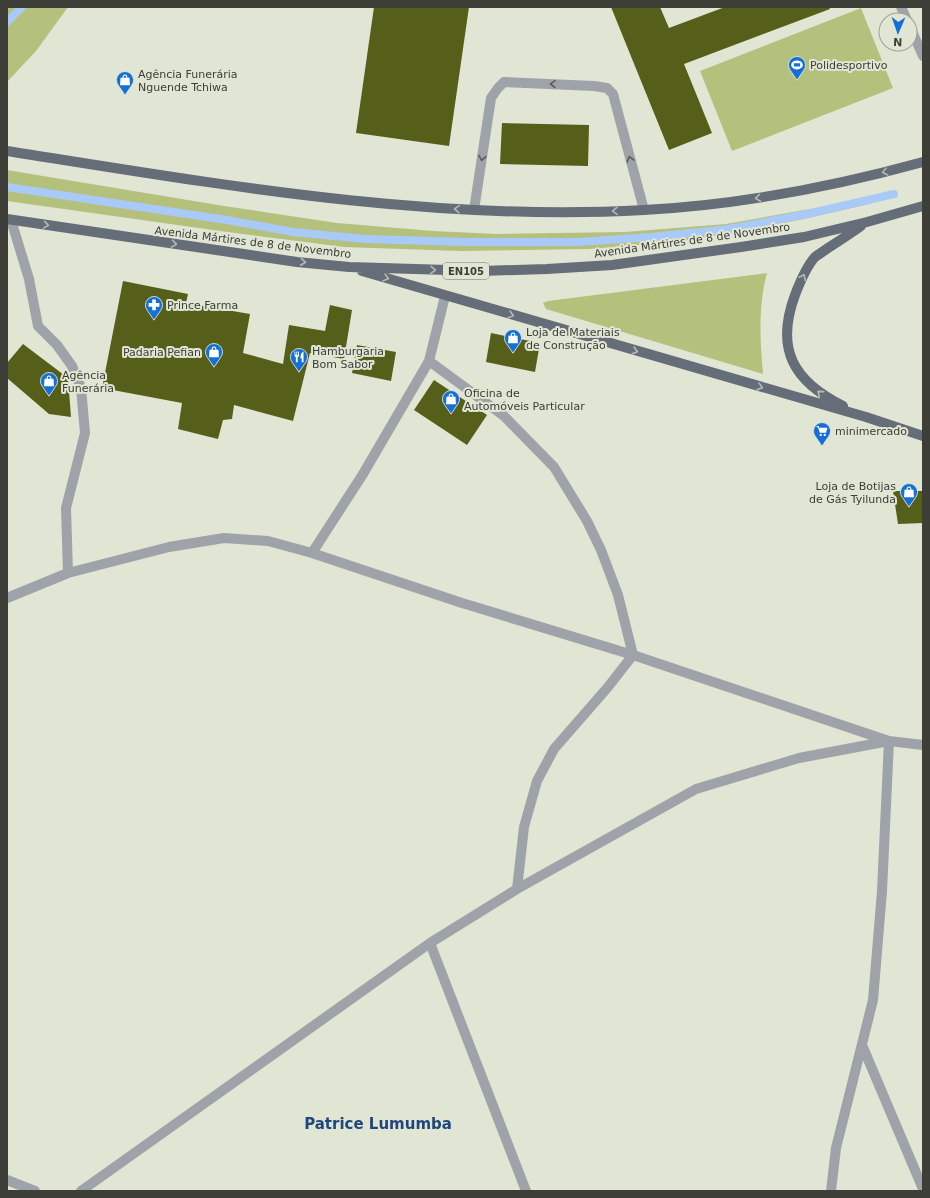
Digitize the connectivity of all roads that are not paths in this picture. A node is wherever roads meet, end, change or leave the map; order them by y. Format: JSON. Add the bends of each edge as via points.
{"nodes":[{"id":1,"x":918,"y":45,"type":"edge"},
{"id":2,"x":923,"y":56,"type":"edge"},
{"id":3,"x":7,"y":151,"type":"edge"},
{"id":4,"x":923,"y":162,"type":"edge"},
{"id":5,"x":923,"y":206,"type":"edge"},
{"id":6,"x":474,"y":210,"type":"junction"},
{"id":7,"x":644,"y":210,"type":"junction"},
{"id":8,"x":9,"y":219,"type":"edge"},
{"id":9,"x":867,"y":222,"type":"junction"},
{"id":10,"x":348,"y":267,"type":"junction"},
{"id":11,"x":445,"y":296,"type":"junction"},
{"id":12,"x":429,"y":361,"type":"junction"},
{"id":13,"x":866,"y":417,"type":"junction"},
{"id":14,"x":923,"y":436,"type":"edge"},
{"id":15,"x":312,"y":553,"type":"junction"},
{"id":16,"x":68,"y":574,"type":"junction"},
{"id":17,"x":7,"y":598,"type":"edge"},
{"id":18,"x":633,"y":655,"type":"junction"},
{"id":19,"x":889,"y":741,"type":"junction"},
{"id":20,"x":923,"y":745,"type":"edge"},
{"id":21,"x":517,"y":889,"type":"junction"},
{"id":22,"x":430,"y":943,"type":"junction"},
{"id":23,"x":862,"y":1045,"type":"junction"},
{"id":24,"x":7,"y":1180,"type":"edge"},
{"id":25,"x":923,"y":1189,"type":"edge"},
{"id":26,"x":35,"y":1191,"type":"edge"},
{"id":27,"x":81,"y":1191,"type":"edge"},
{"id":28,"x":526,"y":1191,"type":"edge"},
{"id":29,"x":831,"y":1191,"type":"edge"}],
"edges":[{"from":1,"to":2,"type":"street"},
{"from":6,"to":3,"type":"main road","one_way":true,"via":[[335,200]]},
{"from":4,"to":7,"type":"main road","one_way":true,"via":[[849,181],[767,196]]},
{"from":5,"to":9,"type":"main road","name":"Avenida Mártires de 8 de Novembro","number":"EN105"},
{"from":7,"to":6,"type":"main road","one_way":true},
{"from":7,"to":6,"type":"street","one_way":true,"via":[[613,94],[607,88],[504,82],[492,98]]},
{"from":8,"to":10,"type":"main road","name":"Avenida Mártires de 8 de Novembro","number":"EN105","one_way":true},
{"from":8,"to":16,"type":"street","via":[[29,279],[38,326],[57,345],[72,366],[81,388],[85,433],[66,508]]},
{"from":10,"to":9,"type":"main road","name":"Avenida Mártires de 8 de Novembro","number":"EN105","one_way":true,"via":[[481,272],[612,265],[804,237]]},
{"from":13,"to":9,"type":"main road","one_way":true,"via":[[825,397],[803,378],[792,360],[786,342],[792,303],[804,273],[816,257]]},
{"from":10,"to":11,"type":"main road","one_way":true},
{"from":11,"to":12,"type":"street"},
{"from":11,"to":13,"type":"main road","one_way":true},
{"from":12,"to":15,"type":"street","via":[[363,474]]},
{"from":12,"to":18,"type":"street","via":[[504,416],[554,467],[588,521],[601,550],[618,595]]},
{"from":13,"to":14,"type":"main road"},
{"from":15,"to":16,"type":"street","via":[[268,541],[224,538],[168,547]]},
{"from":15,"to":18,"type":"street","via":[[462,603]]},
{"from":16,"to":17,"type":"street"},
{"from":18,"to":19,"type":"street"},
{"from":18,"to":21,"type":"street","via":[[554,749],[536,781],[524,826]]},
{"from":19,"to":20,"type":"street"},
{"from":19,"to":21,"type":"street","via":[[800,758],[696,789]]},
{"from":19,"to":23,"type":"street","via":[[882,891],[873,1000]]},
{"from":21,"to":22,"type":"street"},
{"from":22,"to":27,"type":"street"},
{"from":22,"to":28,"type":"street"},
{"from":23,"to":25,"type":"street"},
{"from":23,"to":29,"type":"street","via":[[836,1148]]},
{"from":24,"to":26,"type":"street"}]}
